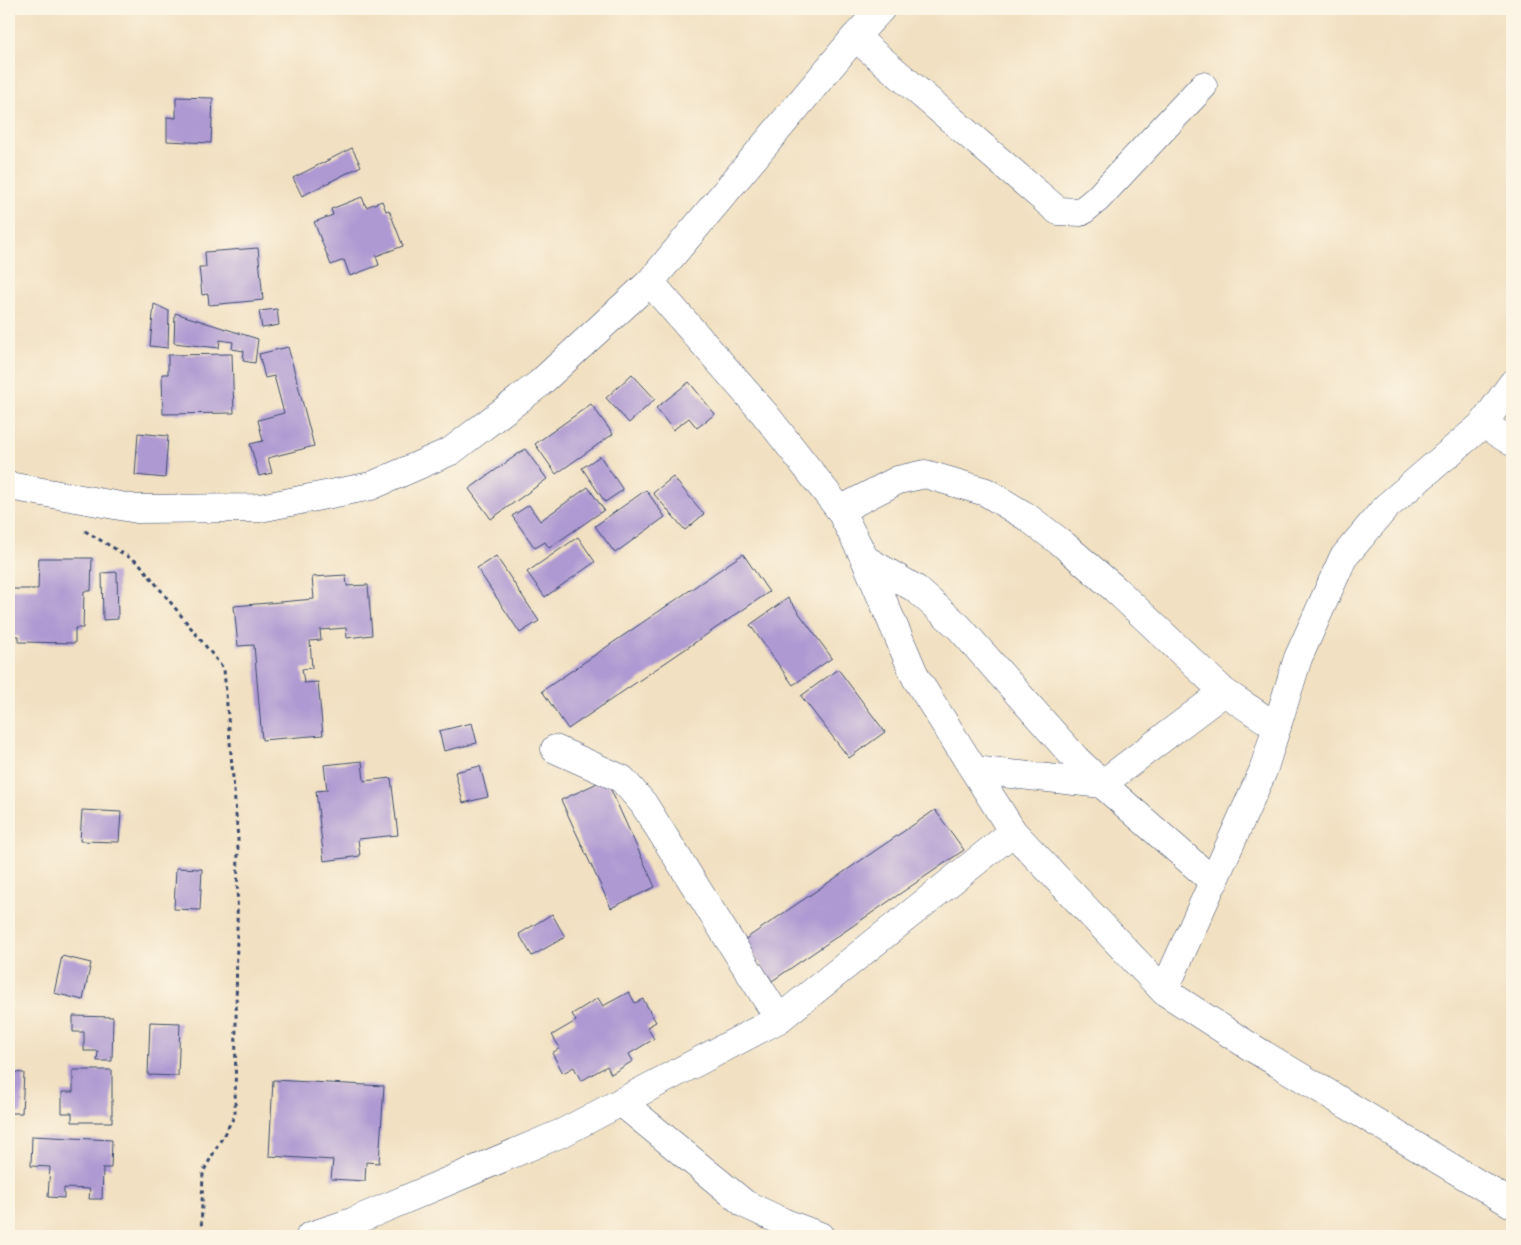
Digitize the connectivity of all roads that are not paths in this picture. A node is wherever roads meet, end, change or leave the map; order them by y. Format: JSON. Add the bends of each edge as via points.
{"nodes":[{"id":1,"x":875,"y":11,"type":"edge"},
{"id":2,"x":855,"y":37,"type":"junction"},
{"id":3,"x":1203,"y":86,"type":"dead end"},
{"id":4,"x":650,"y":282,"type":"junction"},
{"id":5,"x":1512,"y":384,"type":"edge"},
{"id":6,"x":1483,"y":424,"type":"junction"},
{"id":7,"x":1512,"y":442,"type":"edge"},
{"id":8,"x":9,"y":486,"type":"edge"},
{"id":9,"x":840,"y":510,"type":"junction"},
{"id":10,"x":865,"y":559,"type":"junction"},
{"id":11,"x":1224,"y":692,"type":"junction"},
{"id":12,"x":1277,"y":727,"type":"junction"},
{"id":13,"x":555,"y":750,"type":"dead end"},
{"id":14,"x":974,"y":770,"type":"junction"},
{"id":15,"x":1102,"y":784,"type":"junction"},
{"id":16,"x":1013,"y":832,"type":"junction"},
{"id":17,"x":1214,"y":882,"type":"junction"},
{"id":18,"x":1164,"y":991,"type":"junction"},
{"id":19,"x":779,"y":1019,"type":"junction"},
{"id":20,"x":621,"y":1102,"type":"junction"},
{"id":21,"x":1512,"y":1204,"type":"edge"},
{"id":22,"x":310,"y":1236,"type":"edge"},
{"id":23,"x":820,"y":1236,"type":"edge"}],
"edges":[{"from":1,"to":2,"type":"street"},
{"from":2,"to":3,"type":"street","via":[[1058,211],[1082,212]]},
{"from":2,"to":4,"type":"street"},
{"from":4,"to":8,"type":"street","via":[[539,384],[451,451],[371,486],[260,508],[147,509]]},
{"from":4,"to":9,"type":"street","via":[[764,413]]},
{"from":5,"to":6,"type":"street"},
{"from":6,"to":7,"type":"street"},
{"from":6,"to":12,"type":"street","via":[[1386,507],[1343,558],[1298,658]]},
{"from":9,"to":10,"type":"street"},
{"from":9,"to":11,"type":"street","via":[[898,480],[925,474],[986,492],[1064,545]]},
{"from":10,"to":14,"type":"street","via":[[916,678]]},
{"from":10,"to":15,"type":"street","via":[[916,589],[959,627]]},
{"from":11,"to":12,"type":"street"},
{"from":11,"to":15,"type":"street"},
{"from":12,"to":17,"type":"street","via":[[1263,771]]},
{"from":13,"to":19,"type":"street","via":[[622,780],[643,802]]},
{"from":14,"to":15,"type":"street"},
{"from":14,"to":16,"type":"street"},
{"from":15,"to":17,"type":"street"},
{"from":16,"to":18,"type":"street"},
{"from":16,"to":19,"type":"street"},
{"from":17,"to":18,"type":"street"},
{"from":18,"to":21,"type":"street"},
{"from":19,"to":20,"type":"street"},
{"from":20,"to":22,"type":"street","via":[[564,1132],[352,1222]]},
{"from":20,"to":23,"type":"street","via":[[745,1204]]}]}
